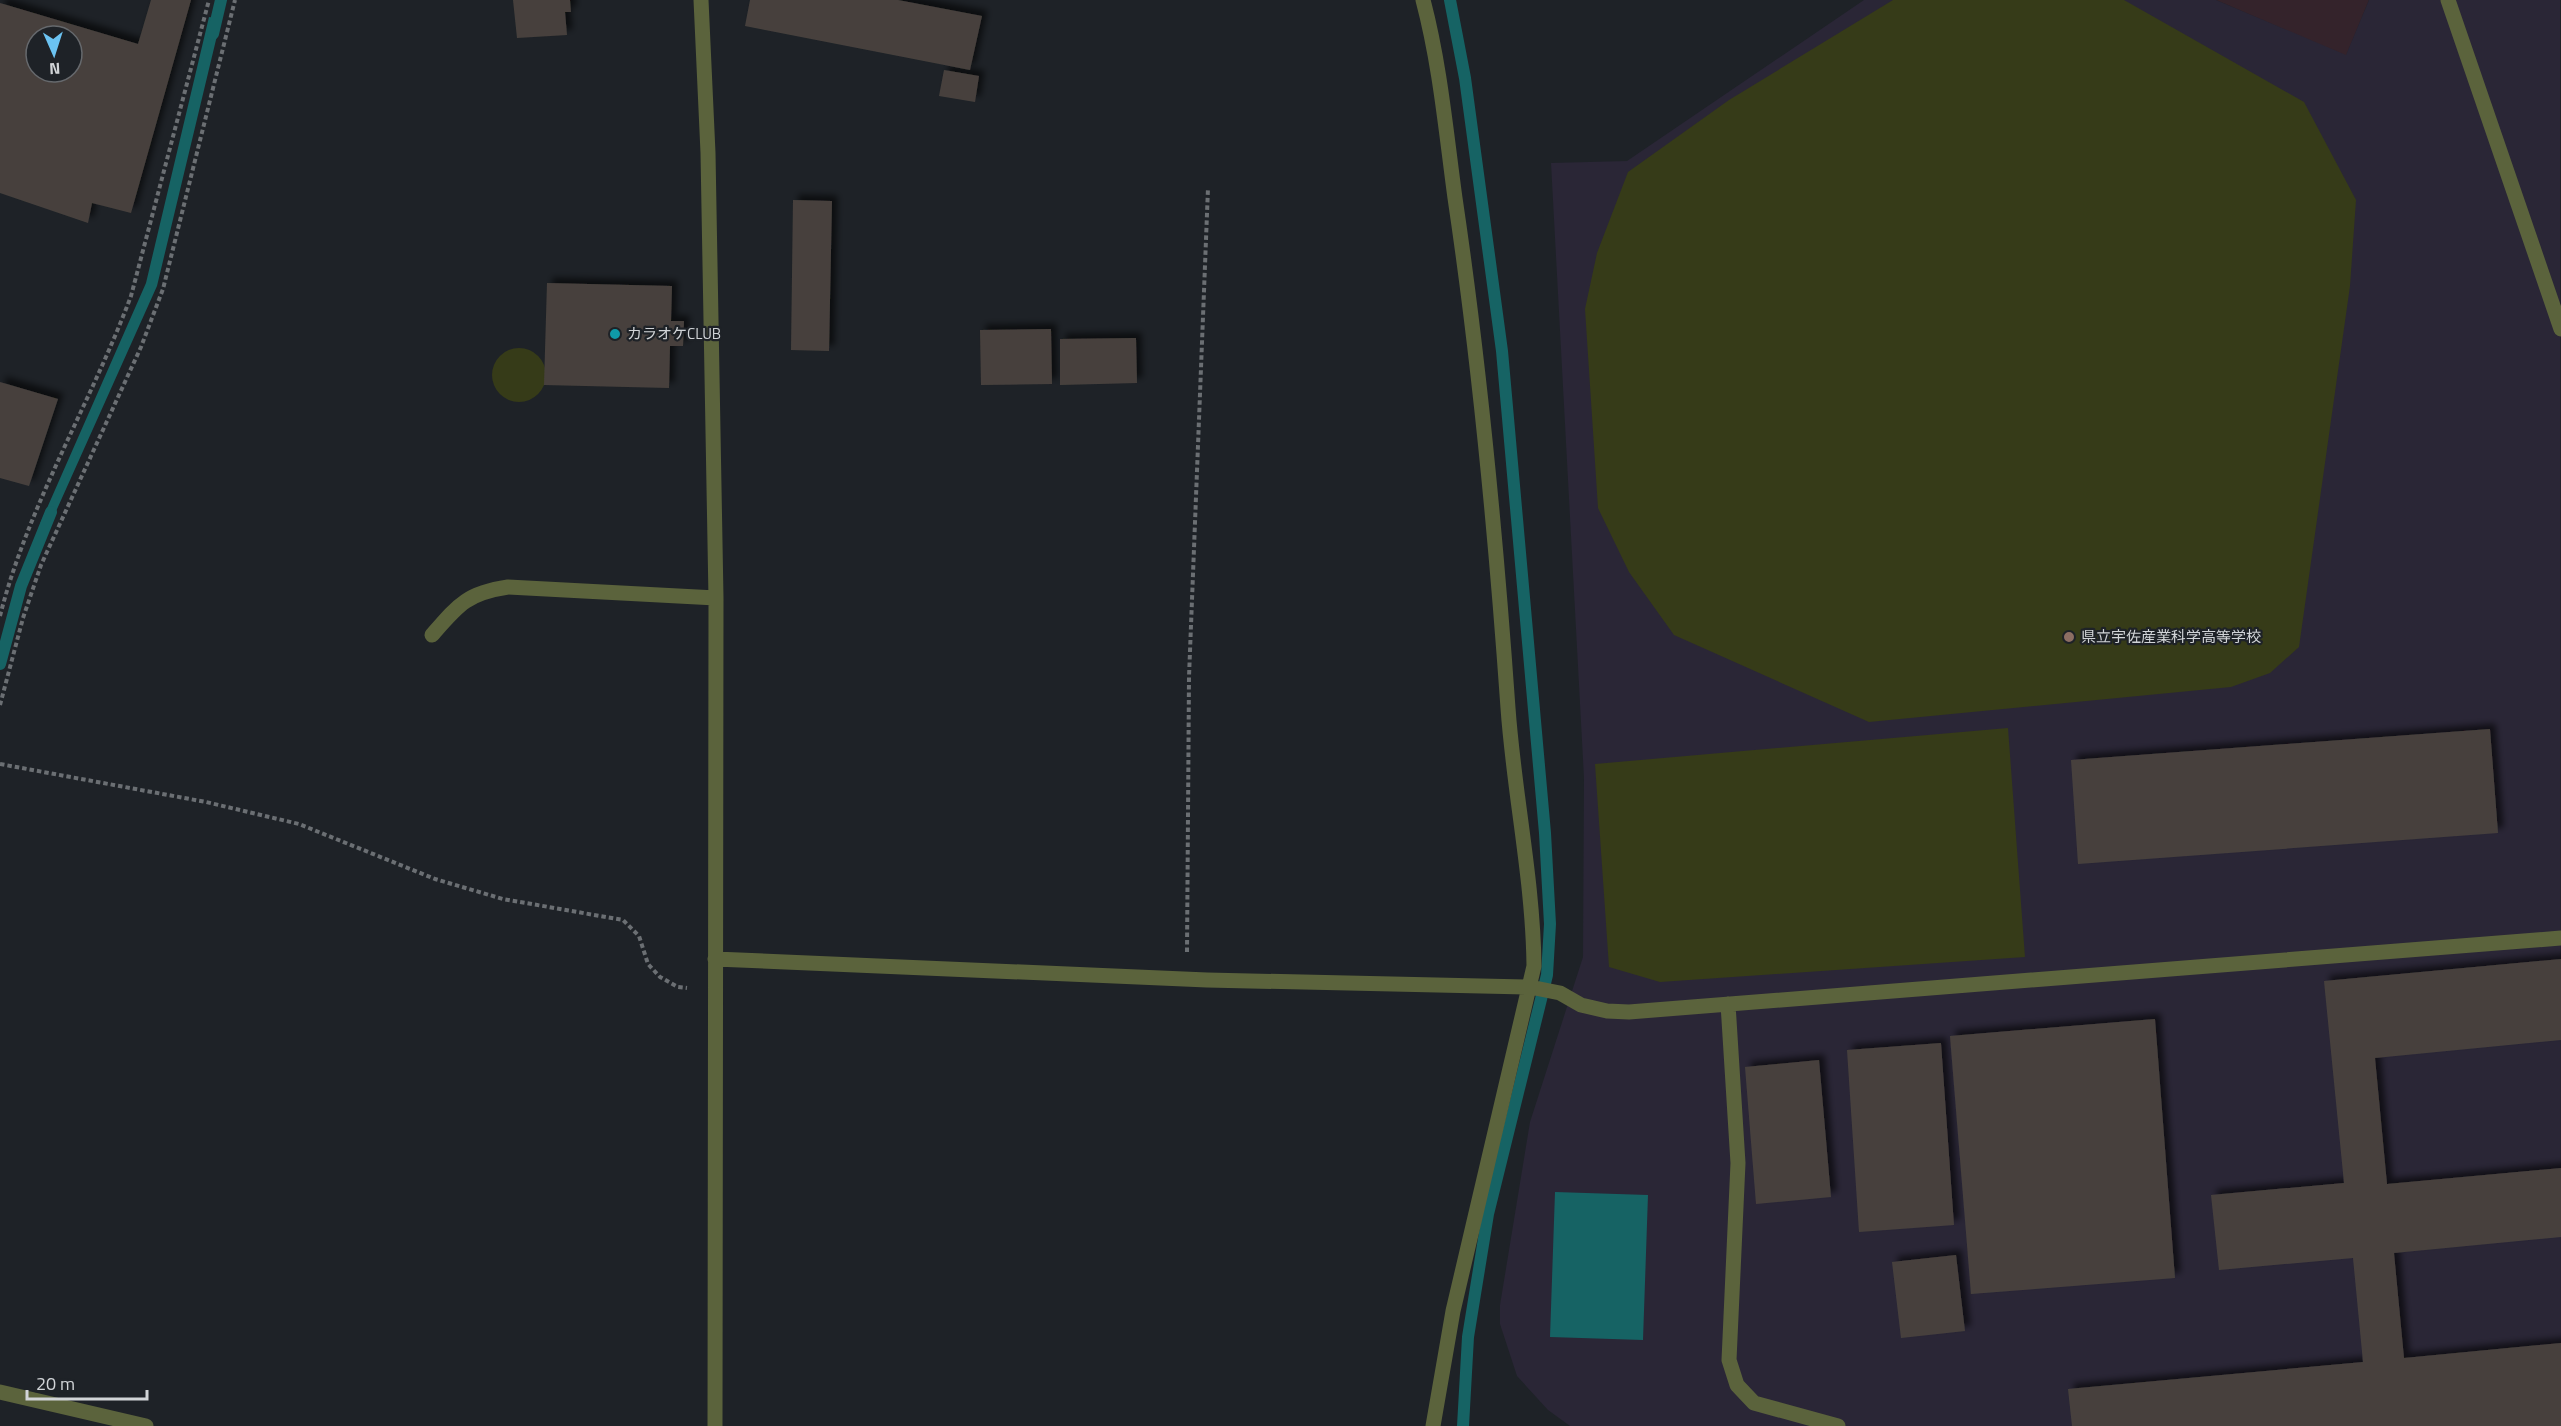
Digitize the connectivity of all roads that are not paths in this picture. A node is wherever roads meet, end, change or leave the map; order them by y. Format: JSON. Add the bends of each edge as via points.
{"nodes":[{"id":1,"x":701,"y":0,"type":"edge"},
{"id":2,"x":1424,"y":0,"type":"edge"},
{"id":3,"x":2448,"y":0,"type":"edge"},
{"id":4,"x":2561,"y":329,"type":"edge"},
{"id":5,"x":716,"y":598,"type":"junction"},
{"id":6,"x":432,"y":635,"type":"dead end"},
{"id":7,"x":2561,"y":938,"type":"edge"},
{"id":8,"x":715,"y":959,"type":"junction"},
{"id":9,"x":1530,"y":987,"type":"junction"},
{"id":10,"x":1728,"y":1004,"type":"junction"},
{"id":11,"x":0,"y":1392,"type":"edge"},
{"id":12,"x":146,"y":1426,"type":"edge"},
{"id":13,"x":715,"y":1426,"type":"edge"},
{"id":14,"x":1433,"y":1426,"type":"edge"},
{"id":15,"x":1838,"y":1426,"type":"edge"}],
"edges":[{"from":1,"to":5,"type":"street","via":[[708,153]]},
{"from":2,"to":9,"type":"street","via":[[1471,309],[1497,554],[1508,712],[1532,914],[1534,966]]},
{"from":3,"to":4,"type":"street"},
{"from":5,"to":6,"type":"street","via":[[508,587],[484,590],[452,611]]},
{"from":5,"to":8,"type":"street"},
{"from":7,"to":10,"type":"street"},
{"from":8,"to":9,"type":"street","via":[[1187,979]]},
{"from":8,"to":13,"type":"street"},
{"from":9,"to":10,"type":"street","via":[[1560,993],[1581,1005],[1607,1011]]},
{"from":9,"to":14,"type":"street","via":[[1453,1311]]},
{"from":10,"to":15,"type":"street","via":[[1738,1163],[1729,1360],[1737,1385],[1754,1403]]},
{"from":11,"to":12,"type":"street"}]}
